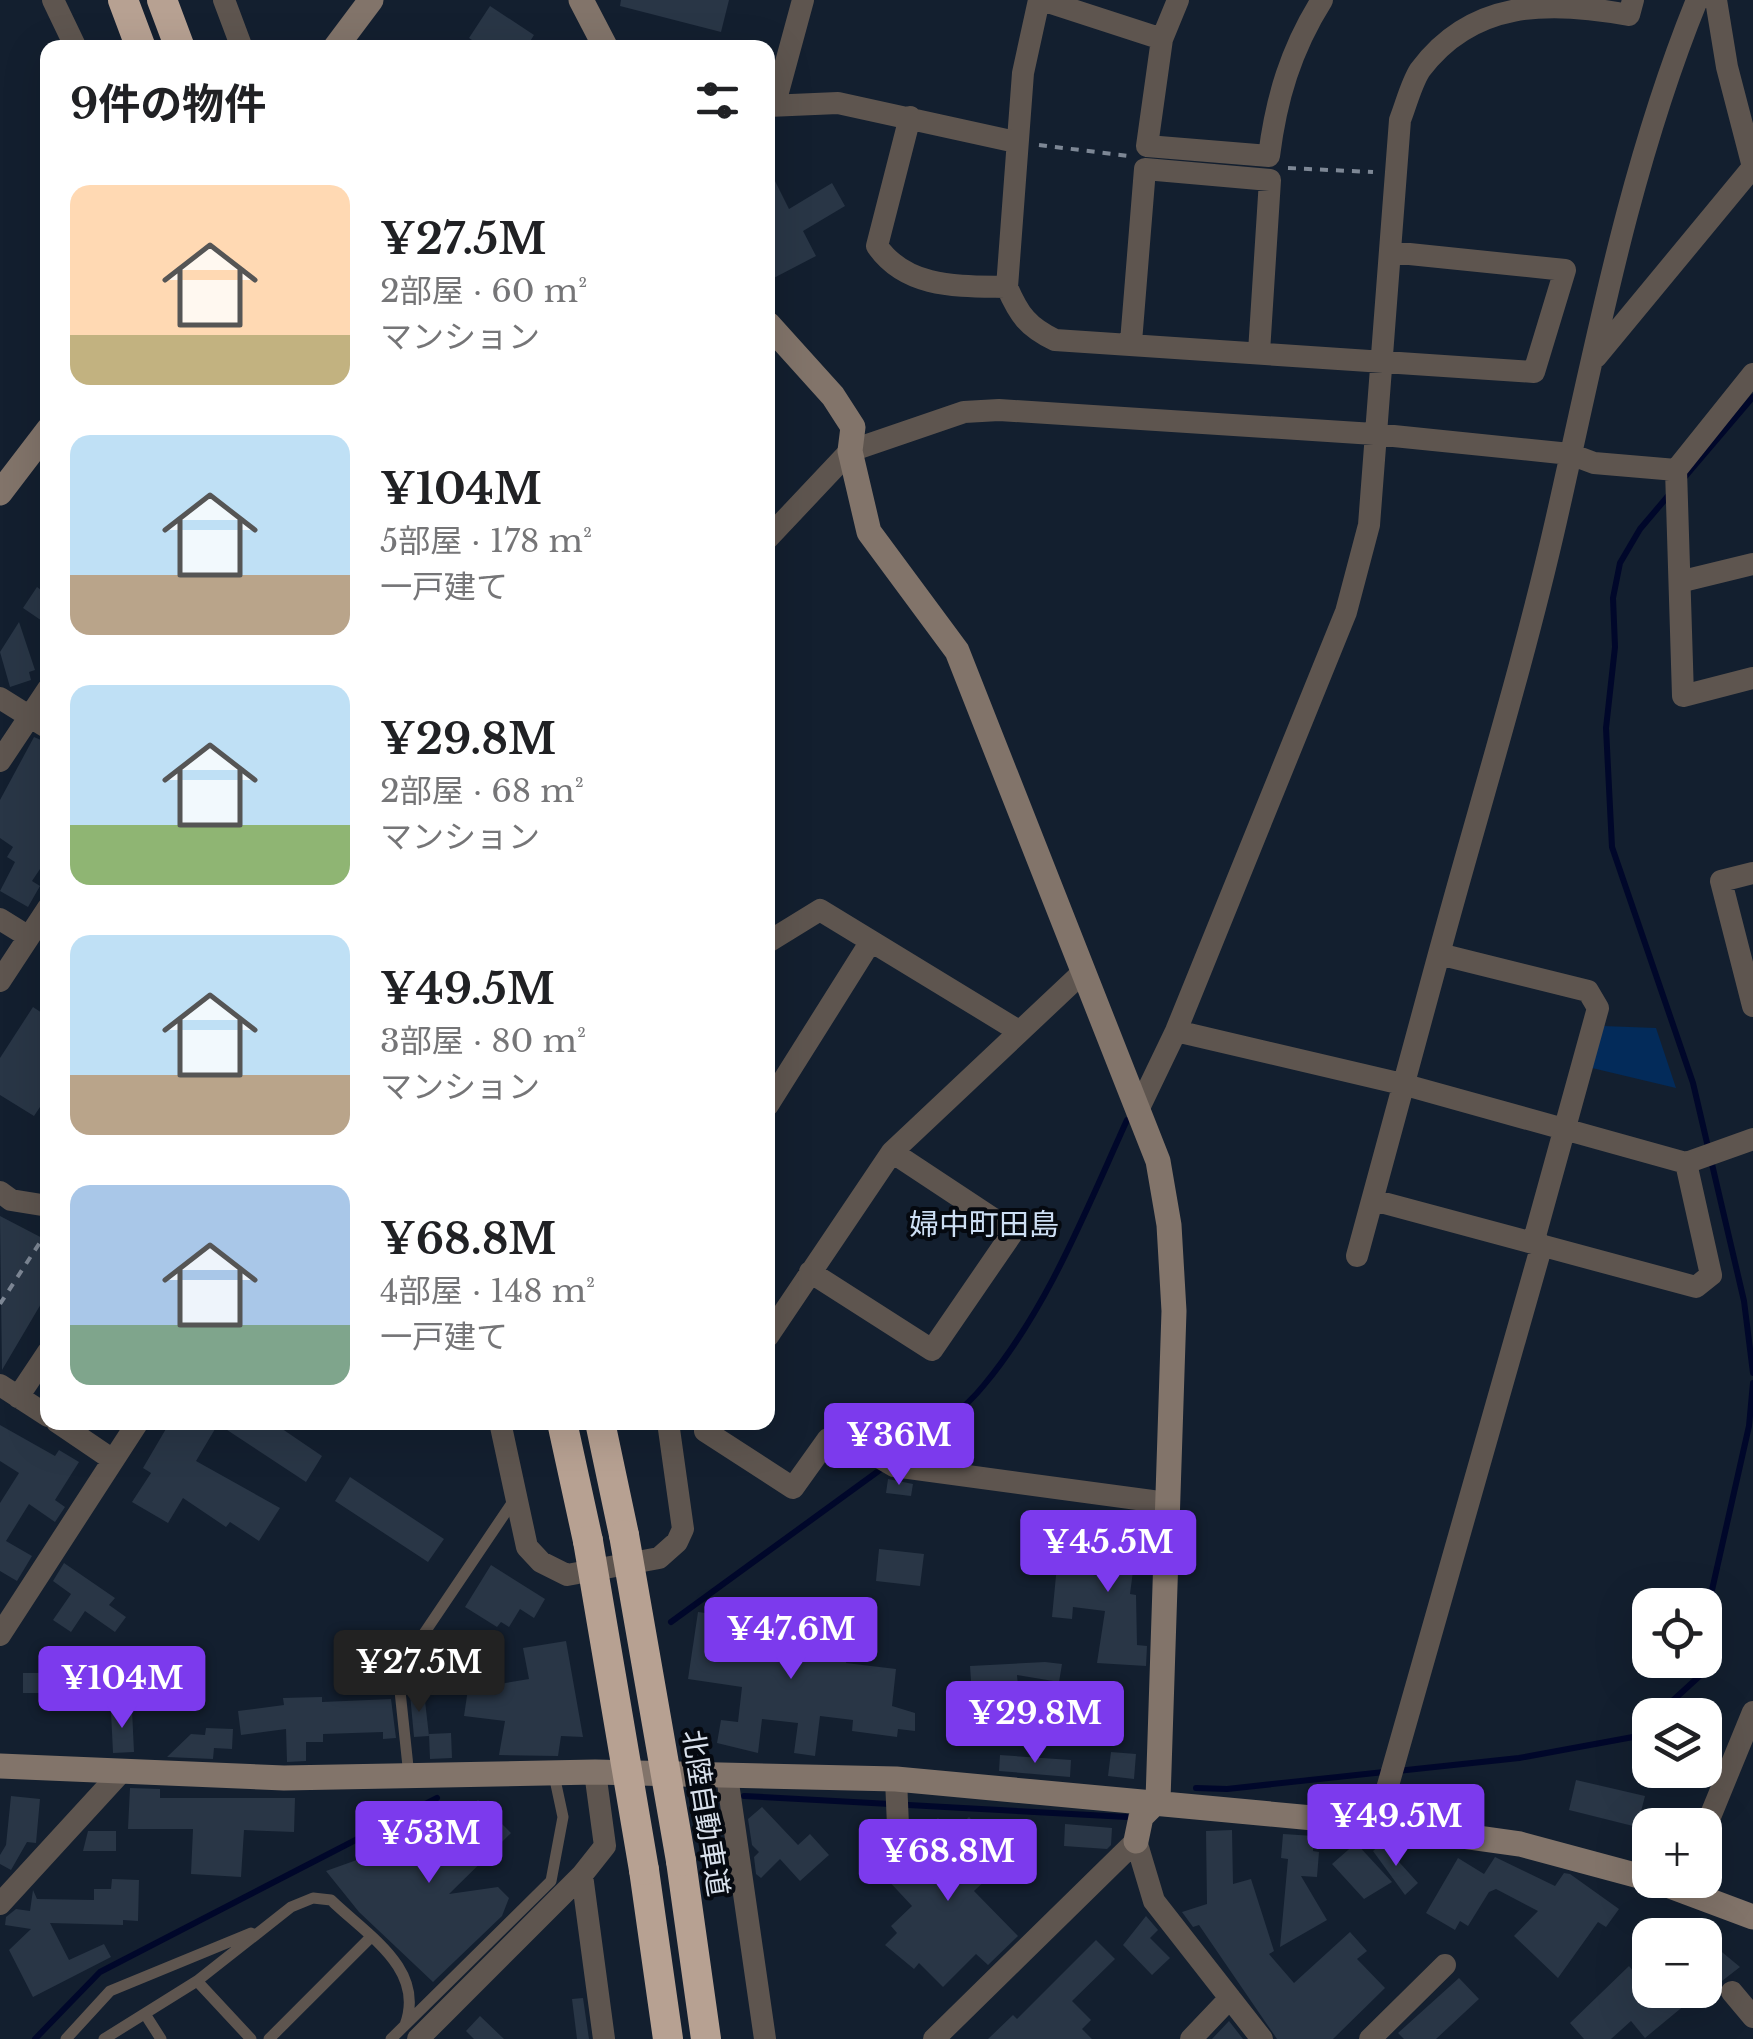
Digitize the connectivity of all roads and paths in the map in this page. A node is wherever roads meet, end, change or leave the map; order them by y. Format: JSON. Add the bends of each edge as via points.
{"nodes":[{"id":1,"x":53,"y":0,"type":"edge"},
{"id":2,"x":122,"y":0,"type":"edge"},
{"id":3,"x":162,"y":0,"type":"edge"},
{"id":4,"x":224,"y":0,"type":"edge"},
{"id":5,"x":372,"y":0,"type":"edge"},
{"id":6,"x":581,"y":0,"type":"edge"},
{"id":7,"x":803,"y":0,"type":"edge"},
{"id":8,"x":1040,"y":0,"type":"edge"},
{"id":9,"x":1178,"y":0,"type":"edge"},
{"id":10,"x":1322,"y":0,"type":"edge"},
{"id":11,"x":1633,"y":0,"type":"edge"},
{"id":12,"x":1697,"y":0,"type":"edge"},
{"id":13,"x":1716,"y":0,"type":"edge"},
{"id":14,"x":1479,"y":8,"type":"edge"},
{"id":15,"x":72,"y":40,"type":"edge"},
{"id":16,"x":138,"y":40,"type":"edge"},
{"id":17,"x":177,"y":40,"type":"edge"},
{"id":18,"x":239,"y":40,"type":"edge"},
{"id":19,"x":341,"y":40,"type":"edge"},
{"id":20,"x":601,"y":40,"type":"edge"},
{"id":21,"x":1162,"y":40,"type":"junction"},
{"id":22,"x":775,"y":92,"type":"edge"},
{"id":23,"x":775,"y":105,"type":"edge"},
{"id":24,"x":910,"y":117,"type":"junction"},
{"id":25,"x":1016,"y":142,"type":"junction"},
{"id":26,"x":1753,"y":167,"type":"edge"},
{"id":27,"x":1390,"y":252,"type":"junction"},
{"id":28,"x":1006,"y":288,"type":"junction"},
{"id":29,"x":775,"y":332,"type":"edge"},
{"id":30,"x":1131,"y":342,"type":"junction"},
{"id":31,"x":1259,"y":352,"type":"junction"},
{"id":32,"x":1381,"y":360,"type":"junction"},
{"id":33,"x":1593,"y":360,"type":"junction"},
{"id":34,"x":1753,"y":374,"type":"edge"},
{"id":35,"x":1374,"y":434,"type":"junction"},
{"id":36,"x":40,"y":440,"type":"edge"},
{"id":37,"x":850,"y":451,"type":"junction"},
{"id":38,"x":1570,"y":454,"type":"junction"},
{"id":39,"x":1676,"y":470,"type":"junction"},
{"id":40,"x":0,"y":493,"type":"edge"},
{"id":41,"x":775,"y":531,"type":"edge"},
{"id":42,"x":1753,"y":564,"type":"edge"},
{"id":43,"x":1682,"y":581,"type":"junction"},
{"id":44,"x":1753,"y":678,"type":"edge"},
{"id":45,"x":0,"y":698,"type":"edge"},
{"id":46,"x":38,"y":722,"type":"edge"},
{"id":47,"x":0,"y":761,"type":"edge"},
{"id":48,"x":1753,"y":874,"type":"edge"},
{"id":49,"x":0,"y":918,"type":"edge"},
{"id":50,"x":40,"y":920,"type":"edge"},
{"id":51,"x":29,"y":936,"type":"junction"},
{"id":52,"x":775,"y":938,"type":"edge"},
{"id":53,"x":871,"y":940,"type":"junction"},
{"id":54,"x":1439,"y":954,"type":"junction"},
{"id":55,"x":1082,"y":974,"type":"junction"},
{"id":56,"x":0,"y":981,"type":"edge"},
{"id":57,"x":1753,"y":1006,"type":"edge"},
{"id":58,"x":1017,"y":1030,"type":"junction"},
{"id":59,"x":1176,"y":1032,"type":"junction"},
{"id":60,"x":1402,"y":1084,"type":"junction"},
{"id":61,"x":775,"y":1094,"type":"edge"},
{"id":62,"x":1139,"y":1108,"type":"junction"},
{"id":63,"x":1564,"y":1129,"type":"junction"},
{"id":64,"x":1753,"y":1139,"type":"edge"},
{"id":65,"x":892,"y":1152,"type":"junction"},
{"id":66,"x":1686,"y":1163,"type":"junction"},
{"id":67,"x":0,"y":1192,"type":"edge"},
{"id":68,"x":1373,"y":1200,"type":"junction"},
{"id":69,"x":40,"y":1205,"type":"edge"},
{"id":70,"x":40,"y":1242,"type":"edge"},
{"id":71,"x":1541,"y":1248,"type":"junction"},
{"id":72,"x":1357,"y":1256,"type":"dead end"},
{"id":73,"x":810,"y":1272,"type":"junction"},
{"id":74,"x":0,"y":1304,"type":"edge"},
{"id":75,"x":775,"y":1325,"type":"edge"},
{"id":76,"x":40,"y":1360,"type":"edge"},
{"id":77,"x":9,"y":1391,"type":"edge"},
{"id":78,"x":40,"y":1411,"type":"edge"},
{"id":79,"x":69,"y":1430,"type":"edge"},
{"id":80,"x":133,"y":1430,"type":"edge"},
{"id":81,"x":502,"y":1430,"type":"edge"},
{"id":82,"x":564,"y":1430,"type":"edge"},
{"id":83,"x":602,"y":1430,"type":"edge"},
{"id":84,"x":670,"y":1430,"type":"edge"},
{"id":85,"x":706,"y":1430,"type":"edge"},
{"id":86,"x":712,"y":1430,"type":"edge"},
{"id":87,"x":113,"y":1460,"type":"junction"},
{"id":88,"x":678,"y":1469,"type":"junction"},
{"id":89,"x":517,"y":1497,"type":"junction"},
{"id":90,"x":1167,"y":1503,"type":"junction"},
{"id":91,"x":0,"y":1635,"type":"edge"},
{"id":92,"x":1753,"y":1712,"type":"edge"},
{"id":93,"x":0,"y":1766,"type":"edge"},
{"id":94,"x":123,"y":1770,"type":"junction"},
{"id":95,"x":595,"y":1772,"type":"junction"},
{"id":96,"x":554,"y":1774,"type":"junction"},
{"id":97,"x":727,"y":1776,"type":"junction"},
{"id":98,"x":409,"y":1777,"type":"junction"},
{"id":99,"x":896,"y":1778,"type":"junction"},
{"id":100,"x":1158,"y":1800,"type":"junction"},
{"id":101,"x":1714,"y":1808,"type":"edge"},
{"id":102,"x":1377,"y":1824,"type":"junction"},
{"id":103,"x":1136,"y":1841,"type":"junction"},
{"id":104,"x":929,"y":1858,"type":"dead end"},
{"id":105,"x":1632,"y":1874,"type":"edge"},
{"id":106,"x":582,"y":1875,"type":"junction"},
{"id":107,"x":1713,"y":1898,"type":"edge"},
{"id":108,"x":0,"y":1904,"type":"edge"},
{"id":109,"x":1753,"y":1918,"type":"edge"},
{"id":110,"x":264,"y":1928,"type":"junction"},
{"id":111,"x":370,"y":1938,"type":"junction"},
{"id":112,"x":1445,"y":1964,"type":"dead end"},
{"id":113,"x":198,"y":1981,"type":"junction"},
{"id":114,"x":1732,"y":1992,"type":"dead end"},
{"id":115,"x":1230,"y":1998,"type":"junction"},
{"id":116,"x":144,"y":2014,"type":"junction"},
{"id":117,"x":1753,"y":2017,"type":"edge"},
{"id":118,"x":412,"y":2032,"type":"edge"},
{"id":119,"x":66,"y":2039,"type":"edge"},
{"id":120,"x":104,"y":2039,"type":"edge"},
{"id":121,"x":160,"y":2039,"type":"edge"},
{"id":122,"x":251,"y":2039,"type":"edge"},
{"id":123,"x":269,"y":2039,"type":"edge"},
{"id":124,"x":391,"y":2039,"type":"edge"},
{"id":125,"x":604,"y":2039,"type":"edge"},
{"id":126,"x":668,"y":2039,"type":"edge"},
{"id":127,"x":706,"y":2039,"type":"edge"},
{"id":128,"x":765,"y":2039,"type":"edge"},
{"id":129,"x":934,"y":2039,"type":"edge"},
{"id":130,"x":1191,"y":2039,"type":"edge"},
{"id":131,"x":1262,"y":2039,"type":"edge"},
{"id":132,"x":1370,"y":2039,"type":"edge"}],
"edges":[{"from":1,"to":15,"type":"street"},
{"from":2,"to":16,"type":"highway"},
{"from":3,"to":17,"type":"highway"},
{"from":4,"to":18,"type":"street"},
{"from":5,"to":19,"type":"street"},
{"from":6,"to":20,"type":"street"},
{"from":7,"to":22,"type":"street"},
{"from":8,"to":21,"type":"street"},
{"from":8,"to":25,"type":"street"},
{"from":9,"to":21,"type":"street"},
{"from":10,"to":21,"type":"street","via":[[1280,89],[1269,156],[1147,146]]},
{"from":11,"to":14,"type":"street","via":[[1629,16],[1574,2]]},
{"from":12,"to":33,"type":"street","via":[[1636,174]]},
{"from":13,"to":26,"type":"street"},
{"from":14,"to":27,"type":"street","via":[[1420,71],[1400,120]]},
{"from":23,"to":24,"type":"street","via":[[838,103]]},
{"from":24,"to":25,"type":"street"},
{"from":24,"to":28,"type":"street","via":[[877,246],[890,264],[938,286]]},
{"from":25,"to":28,"type":"street"},
{"from":26,"to":33,"type":"street"},
{"from":27,"to":32,"type":"street"},
{"from":27,"to":32,"type":"street","via":[[1566,270],[1534,372]]},
{"from":28,"to":30,"type":"street","via":[[1019,315],[1056,340]]},
{"from":29,"to":37,"type":"street","via":[[833,396],[852,427]]},
{"from":30,"to":31,"type":"street"},
{"from":30,"to":31,"type":"street","via":[[1145,169],[1270,180]]},
{"from":31,"to":32,"type":"street"},
{"from":32,"to":35,"type":"street"},
{"from":33,"to":38,"type":"street"},
{"from":34,"to":39,"type":"street"},
{"from":35,"to":37,"type":"street","via":[[999,410],[964,412]]},
{"from":35,"to":38,"type":"street"},
{"from":35,"to":59,"type":"street","via":[[1368,525],[1346,612]]},
{"from":36,"to":40,"type":"street"},
{"from":37,"to":41,"type":"street"},
{"from":37,"to":55,"type":"street","via":[[869,532],[958,650]]},
{"from":38,"to":39,"type":"street"},
{"from":38,"to":54,"type":"street"},
{"from":39,"to":43,"type":"street"},
{"from":42,"to":43,"type":"street"},
{"from":43,"to":44,"type":"street","via":[[1684,696]]},
{"from":45,"to":46,"type":"street"},
{"from":46,"to":47,"type":"street"},
{"from":48,"to":57,"type":"street","via":[[1721,881]]},
{"from":49,"to":51,"type":"street"},
{"from":50,"to":51,"type":"street"},
{"from":51,"to":56,"type":"street"},
{"from":52,"to":53,"type":"street","via":[[820,910]]},
{"from":53,"to":58,"type":"street"},
{"from":53,"to":61,"type":"street"},
{"from":54,"to":60,"type":"street"},
{"from":54,"to":63,"type":"street","via":[[1588,991],[1598,1008]]},
{"from":55,"to":58,"type":"street"},
{"from":55,"to":62,"type":"street"},
{"from":58,"to":65,"type":"street"},
{"from":59,"to":60,"type":"street"},
{"from":59,"to":62,"type":"street"},
{"from":60,"to":63,"type":"street"},
{"from":60,"to":68,"type":"street"},
{"from":62,"to":90,"type":"street","via":[[1170,1225]]},
{"from":63,"to":66,"type":"street"},
{"from":63,"to":71,"type":"street","via":[[1535,1236]]},
{"from":64,"to":66,"type":"street"},
{"from":65,"to":73,"type":"street"},
{"from":65,"to":73,"type":"street","via":[[1014,1232],[932,1350]]},
{"from":66,"to":71,"type":"street","via":[[1711,1275],[1696,1287]]},
{"from":67,"to":69,"type":"street"},
{"from":68,"to":71,"type":"street"},
{"from":68,"to":72,"type":"street"},
{"from":70,"to":74,"type":"path"},
{"from":71,"to":102,"type":"street"},
{"from":73,"to":75,"type":"street"},
{"from":76,"to":77,"type":"street"},
{"from":77,"to":78,"type":"street"},
{"from":79,"to":87,"type":"street"},
{"from":80,"to":87,"type":"street"},
{"from":81,"to":89,"type":"street"},
{"from":82,"to":126,"type":"highway","bridge":true,"via":[[588,1541]]},
{"from":83,"to":127,"type":"highway","name":"北陸自動車道","bridge":true,"via":[[681,1861]]},
{"from":84,"to":88,"type":"street"},
{"from":85,"to":88,"type":"street"},
{"from":86,"to":90,"type":"street","via":[[793,1488],[828,1439],[841,1435],[894,1466]]},
{"from":87,"to":91,"type":"street"},
{"from":88,"to":89,"type":"street","via":[[683,1529],[677,1542],[659,1558],[567,1574],[527,1547]]},
{"from":89,"to":98,"type":"lane","via":[[398,1672]]},
{"from":90,"to":100,"type":"street"},
{"from":92,"to":101,"type":"street"},
{"from":93,"to":94,"type":"street"},
{"from":94,"to":98,"type":"street"},
{"from":94,"to":108,"type":"street"},
{"from":95,"to":96,"type":"street"},
{"from":95,"to":97,"type":"street"},
{"from":95,"to":106,"type":"street","via":[[605,1846]]},
{"from":96,"to":98,"type":"street"},
{"from":96,"to":118,"type":"lane","via":[[563,1818],[552,1881]]},
{"from":97,"to":99,"type":"street"},
{"from":97,"to":128,"type":"street"},
{"from":99,"to":100,"type":"street"},
{"from":99,"to":104,"type":"street","via":[[898,1826]]},
{"from":100,"to":102,"type":"street"},
{"from":100,"to":103,"type":"street","via":[[1142,1816]]},
{"from":102,"to":105,"type":"street","via":[[1520,1844]]},
{"from":103,"to":115,"type":"street","via":[[1154,1901]]},
{"from":103,"to":129,"type":"street"},
{"from":106,"to":118,"type":"street"},
{"from":106,"to":125,"type":"street"},
{"from":107,"to":109,"type":"street"},
{"from":110,"to":111,"type":"lane","via":[[313,1898],[331,1900]]},
{"from":110,"to":113,"type":"lane"},
{"from":110,"to":119,"type":"lane","via":[[110,1991]]},
{"from":111,"to":118,"type":"lane","via":[[407,1975]]},
{"from":111,"to":123,"type":"lane"},
{"from":112,"to":132,"type":"street"},
{"from":113,"to":116,"type":"lane"},
{"from":113,"to":122,"type":"lane"},
{"from":114,"to":117,"type":"street"},
{"from":115,"to":130,"type":"street"},
{"from":115,"to":131,"type":"street"},
{"from":116,"to":120,"type":"lane"},
{"from":116,"to":121,"type":"lane"},
{"from":118,"to":124,"type":"lane"}]}
